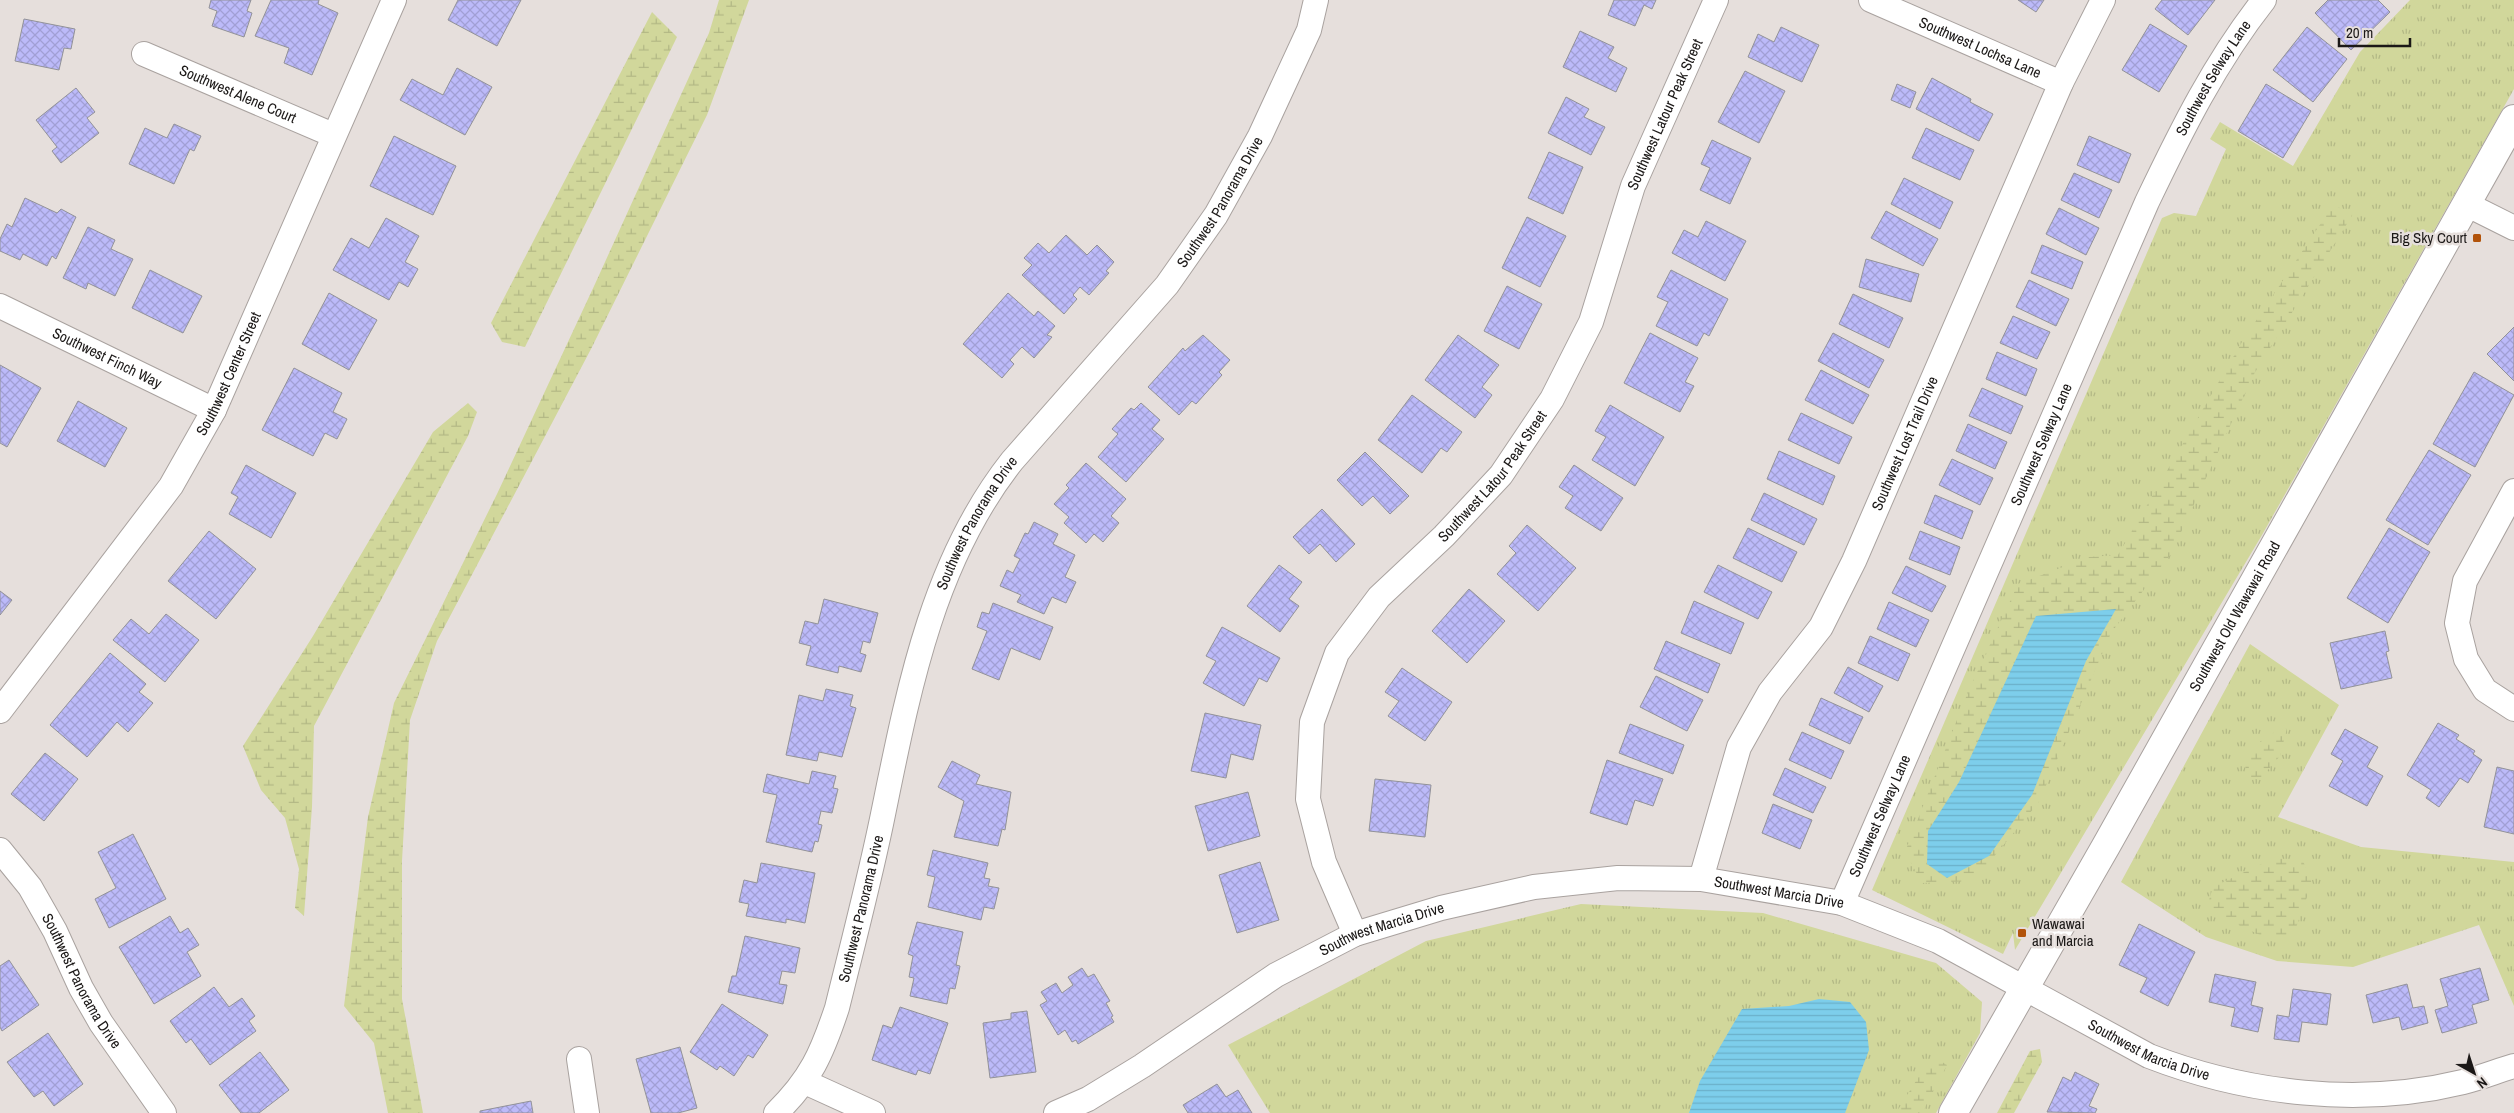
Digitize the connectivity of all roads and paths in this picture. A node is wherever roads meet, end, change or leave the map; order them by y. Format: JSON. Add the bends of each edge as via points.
{"nodes":[{"id":1,"x":394,"y":0,"type":"edge"},
{"id":2,"x":1316,"y":0,"type":"edge"},
{"id":3,"x":1716,"y":0,"type":"edge"},
{"id":4,"x":1871,"y":0,"type":"edge"},
{"id":5,"x":2103,"y":0,"type":"edge"},
{"id":6,"x":2264,"y":0,"type":"edge"},
{"id":7,"x":144,"y":54,"type":"dead end"},
{"id":8,"x":2061,"y":82,"type":"junction"},
{"id":9,"x":2514,"y":119,"type":"edge"},
{"id":10,"x":333,"y":135,"type":"junction"},
{"id":11,"x":2466,"y":204,"type":"junction"},
{"id":12,"x":2514,"y":228,"type":"edge"},
{"id":13,"x":0,"y":306,"type":"edge"},
{"id":14,"x":214,"y":410,"type":"junction"},
{"id":15,"x":2514,"y":491,"type":"edge"},
{"id":16,"x":2514,"y":709,"type":"edge"},
{"id":17,"x":0,"y":711,"type":"edge"},
{"id":18,"x":0,"y":850,"type":"edge"},
{"id":19,"x":1701,"y":879,"type":"junction"},
{"id":20,"x":1842,"y":903,"type":"junction"},
{"id":21,"x":1354,"y":934,"type":"junction"},
{"id":22,"x":2025,"y":990,"type":"junction"},
{"id":23,"x":579,"y":1059,"type":"dead end"},
{"id":24,"x":2514,"y":1066,"type":"edge"},
{"id":25,"x":805,"y":1082,"type":"junction"},
{"id":26,"x":2320,"y":1104,"type":"edge"},
{"id":27,"x":164,"y":1113,"type":"edge"},
{"id":28,"x":587,"y":1113,"type":"edge"},
{"id":29,"x":776,"y":1113,"type":"edge"},
{"id":30,"x":873,"y":1113,"type":"edge"},
{"id":31,"x":1056,"y":1113,"type":"edge"},
{"id":32,"x":1953,"y":1113,"type":"edge"}],
"edges":[{"from":1,"to":10,"type":"street","name":"Southwest Center Street"},
{"from":2,"to":25,"type":"street","name":"Southwest Panorama Drive","via":[[1309,30],[1260,136],[1216,215],[1167,285],[991,488],[967,527],[946,574],[920,655],[837,1008],[824,1047]]},
{"from":3,"to":21,"type":"street","name":"Southwest Latour Peak Street","via":[[1633,186],[1591,322],[1552,399],[1501,475],[1444,536],[1378,597],[1337,653],[1312,722],[1308,799],[1324,862]]},
{"from":4,"to":8,"type":"street","name":"Southwest Lochsa Lane"},
{"from":5,"to":8,"type":"street","name":"Southwest Lost Trail Drive"},
{"from":6,"to":20,"type":"street","name":"Southwest Selway Lane","via":[[2239,31],[2198,97],[2147,202]]},
{"from":7,"to":10,"type":"street","name":"Southwest Alene Court"},
{"from":8,"to":19,"type":"street","name":"Southwest Lost Trail Drive","via":[[1854,562],[1821,627],[1770,692],[1739,747]]},
{"from":9,"to":11,"type":"main road","name":"Southwest Old Wawawai Road"},
{"from":10,"to":14,"type":"street","name":"Southwest Center Street"},
{"from":11,"to":12,"type":"street"},
{"from":11,"to":22,"type":"main road","name":"Southwest Old Wawawai Road"},
{"from":13,"to":14,"type":"street","name":"Southwest Finch Way"},
{"from":14,"to":17,"type":"street","name":"Southwest Center Street","via":[[172,486]]},
{"from":15,"to":16,"type":"street","via":[[2465,581],[2457,623],[2466,659],[2485,690]]},
{"from":18,"to":27,"type":"street","name":"Southwest Panorama Drive","via":[[30,887],[81,988]]},
{"from":19,"to":20,"type":"street","name":"Southwest Marcia Drive"},
{"from":19,"to":21,"type":"street","name":"Southwest Marcia Drive","via":[[1618,878],[1534,887],[1441,908]]},
{"from":20,"to":22,"type":"street","name":"Southwest Marcia Drive","via":[[1938,940]]},
{"from":21,"to":31,"type":"street","name":"Southwest Marcia Drive","via":[[1276,976],[1088,1099]]},
{"from":22,"to":26,"type":"street","name":"Southwest Marcia Drive","via":[[2149,1056],[2179,1068]]},
{"from":22,"to":32,"type":"main road","name":"Southwest Old Wawawai Road"},
{"from":23,"to":28,"type":"street"},
{"from":24,"to":26,"type":"street","name":"Southwest Marcia Drive","via":[[2463,1082]]},
{"from":25,"to":29,"type":"street","name":"Southwest Panorama Drive"},
{"from":25,"to":30,"type":"street"}]}
